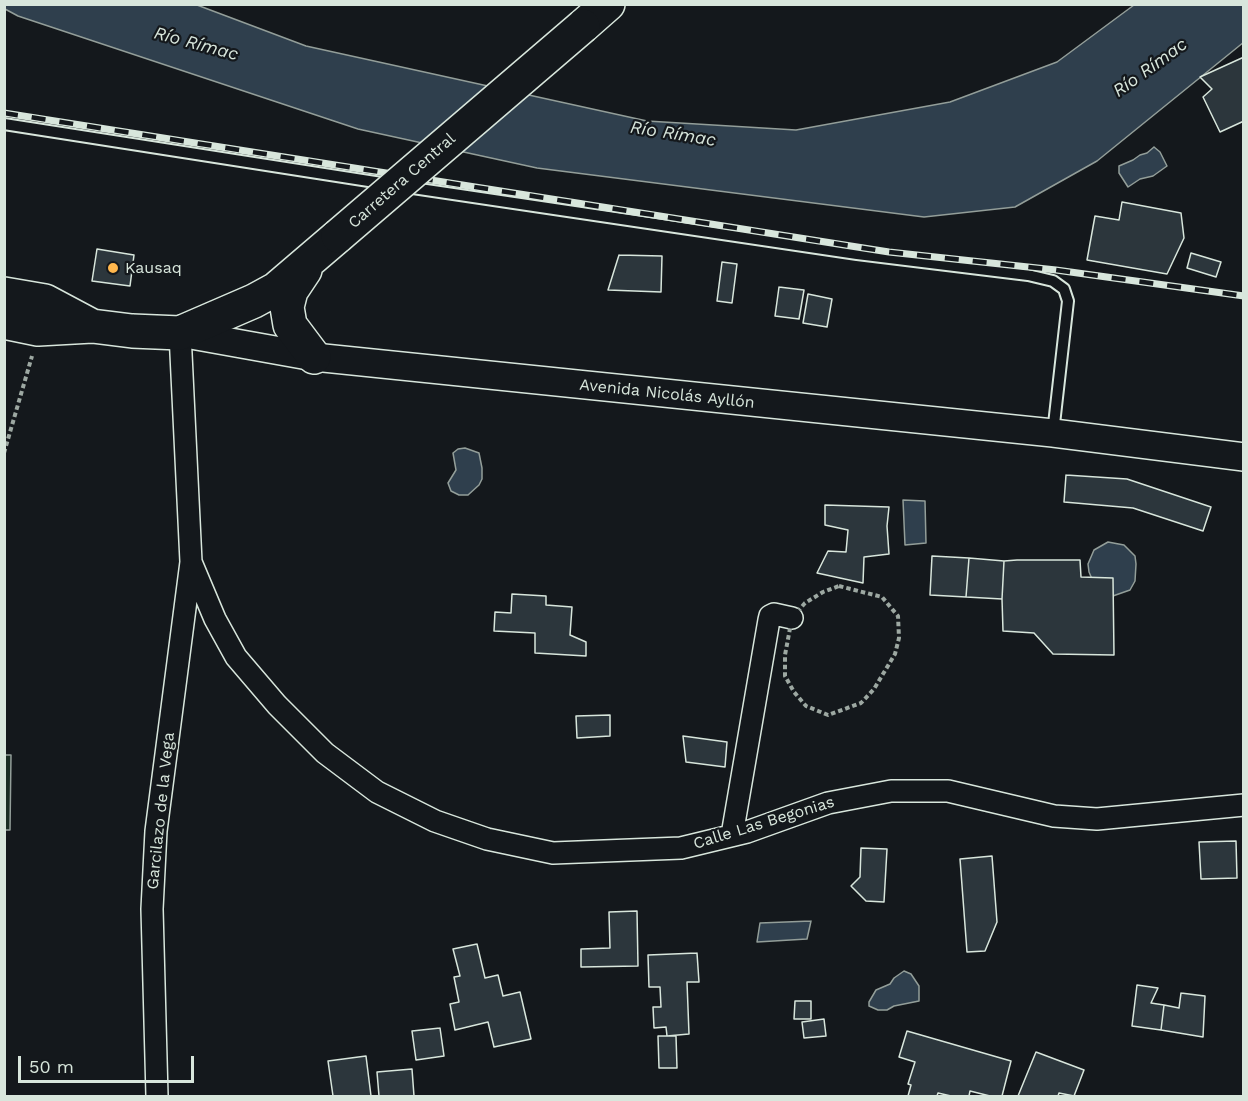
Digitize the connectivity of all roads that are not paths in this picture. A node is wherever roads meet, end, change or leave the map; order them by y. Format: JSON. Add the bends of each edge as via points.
{"nodes":[{"id":1,"x":608,"y":4,"type":"edge"},
{"id":2,"x":4,"y":124,"type":"edge"},
{"id":3,"x":310,"y":261,"type":"junction"},
{"id":4,"x":4,"y":294,"type":"edge"},
{"id":5,"x":42,"y":315,"type":"junction"},
{"id":6,"x":4,"y":322,"type":"edge"},
{"id":7,"x":180,"y":333,"type":"junction"},
{"id":8,"x":314,"y":357,"type":"junction"},
{"id":9,"x":1053,"y":433,"type":"junction"},
{"id":10,"x":1244,"y":457,"type":"edge"},
{"id":11,"x":191,"y":562,"type":"junction"},
{"id":12,"x":792,"y":618,"type":"road end"},
{"id":13,"x":1244,"y":805,"type":"edge"},
{"id":14,"x":732,"y":835,"type":"junction"},
{"id":15,"x":157,"y":1096,"type":"edge"}],
"edges":[{"from":1,"to":3,"type":"highway","name":"Carretera Central","bridge":true},
{"from":2,"to":9,"type":"lane","via":[[1053,281],[1064,290],[1068,301]]},
{"from":3,"to":7,"type":"highway","name":"Carretera Central","via":[[290,279],[254,301]]},
{"from":3,"to":8,"type":"highway","via":[[291,291],[287,307],[290,325]]},
{"from":4,"to":5,"type":"highway","name":"Avenida Nicolás Ayllón"},
{"from":5,"to":6,"type":"highway","name":"Avenida Nicolás Ayllón"},
{"from":5,"to":7,"type":"highway","name":"Avenida Nicolás Ayllón","via":[[92,326]]},
{"from":7,"to":8,"type":"street","name":"Avenida Nicolás Ayllón"},
{"from":7,"to":11,"type":"street"},
{"from":8,"to":9,"type":"street","name":"Avenida Nicolás Ayllón"},
{"from":9,"to":10,"type":"street","name":"Avenida Nicolás Ayllón"},
{"from":11,"to":14,"type":"street","name":"Calle Las Begonias","via":[[236,657],[325,753],[377,792],[435,821],[487,839],[554,853],[681,848]]},
{"from":11,"to":15,"type":"street","name":"Garcilazo de la Vega","via":[[156,831],[152,909]]},
{"from":12,"to":14,"type":"street","via":[[770,616]]},
{"from":13,"to":14,"type":"street","name":"Calle Las Begonias","via":[[1097,819],[1054,816],[948,791],[891,791],[828,803]]}]}
